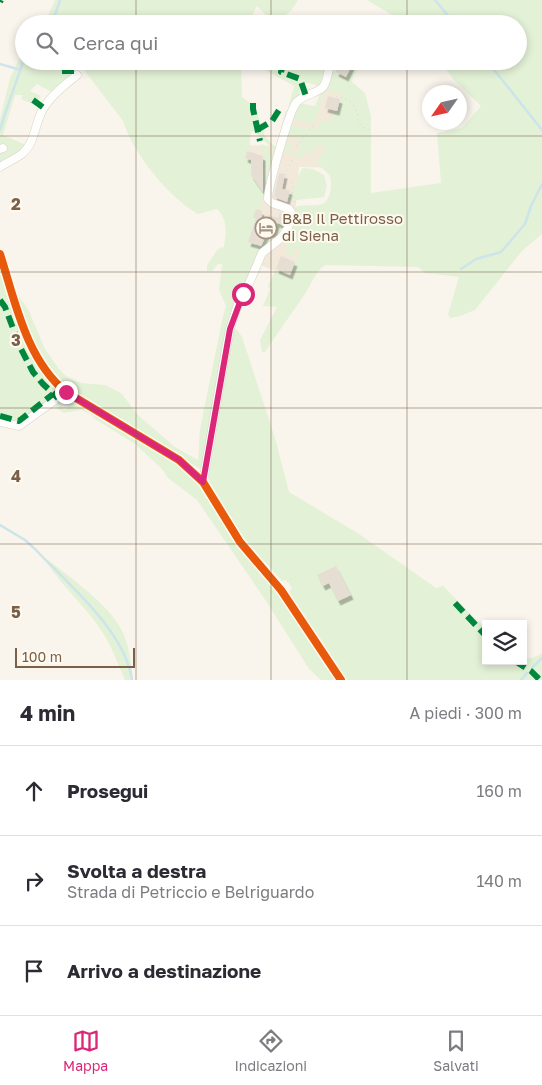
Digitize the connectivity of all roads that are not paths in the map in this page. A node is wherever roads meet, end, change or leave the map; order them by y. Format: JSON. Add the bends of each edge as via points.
{"nodes":[{"id":1,"x":328,"y":70,"type":"edge"},
{"id":2,"x":77,"y":75,"type":"dead end"},
{"id":3,"x":0,"y":167,"type":"edge"},
{"id":4,"x":0,"y":254,"type":"edge"},
{"id":5,"x":66,"y":392,"type":"junction"},
{"id":6,"x":0,"y":422,"type":"edge"},
{"id":7,"x":203,"y":482,"type":"junction"},
{"id":8,"x":341,"y":680,"type":"edge"}],
"edges":[{"from":1,"to":7,"type":"street","via":[[324,85],[295,105],[282,144],[268,199],[289,209],[292,214],[281,238],[262,253],[235,312]]},
{"from":2,"to":3,"type":"street","via":[[46,104],[26,150]]},
{"from":4,"to":5,"type":"street","via":[[35,352],[50,377]]},
{"from":5,"to":6,"type":"street","via":[[19,426]]},
{"from":5,"to":7,"type":"street","via":[[179,460]]},
{"from":7,"to":8,"type":"street","via":[[240,542],[277,584]]}]}
